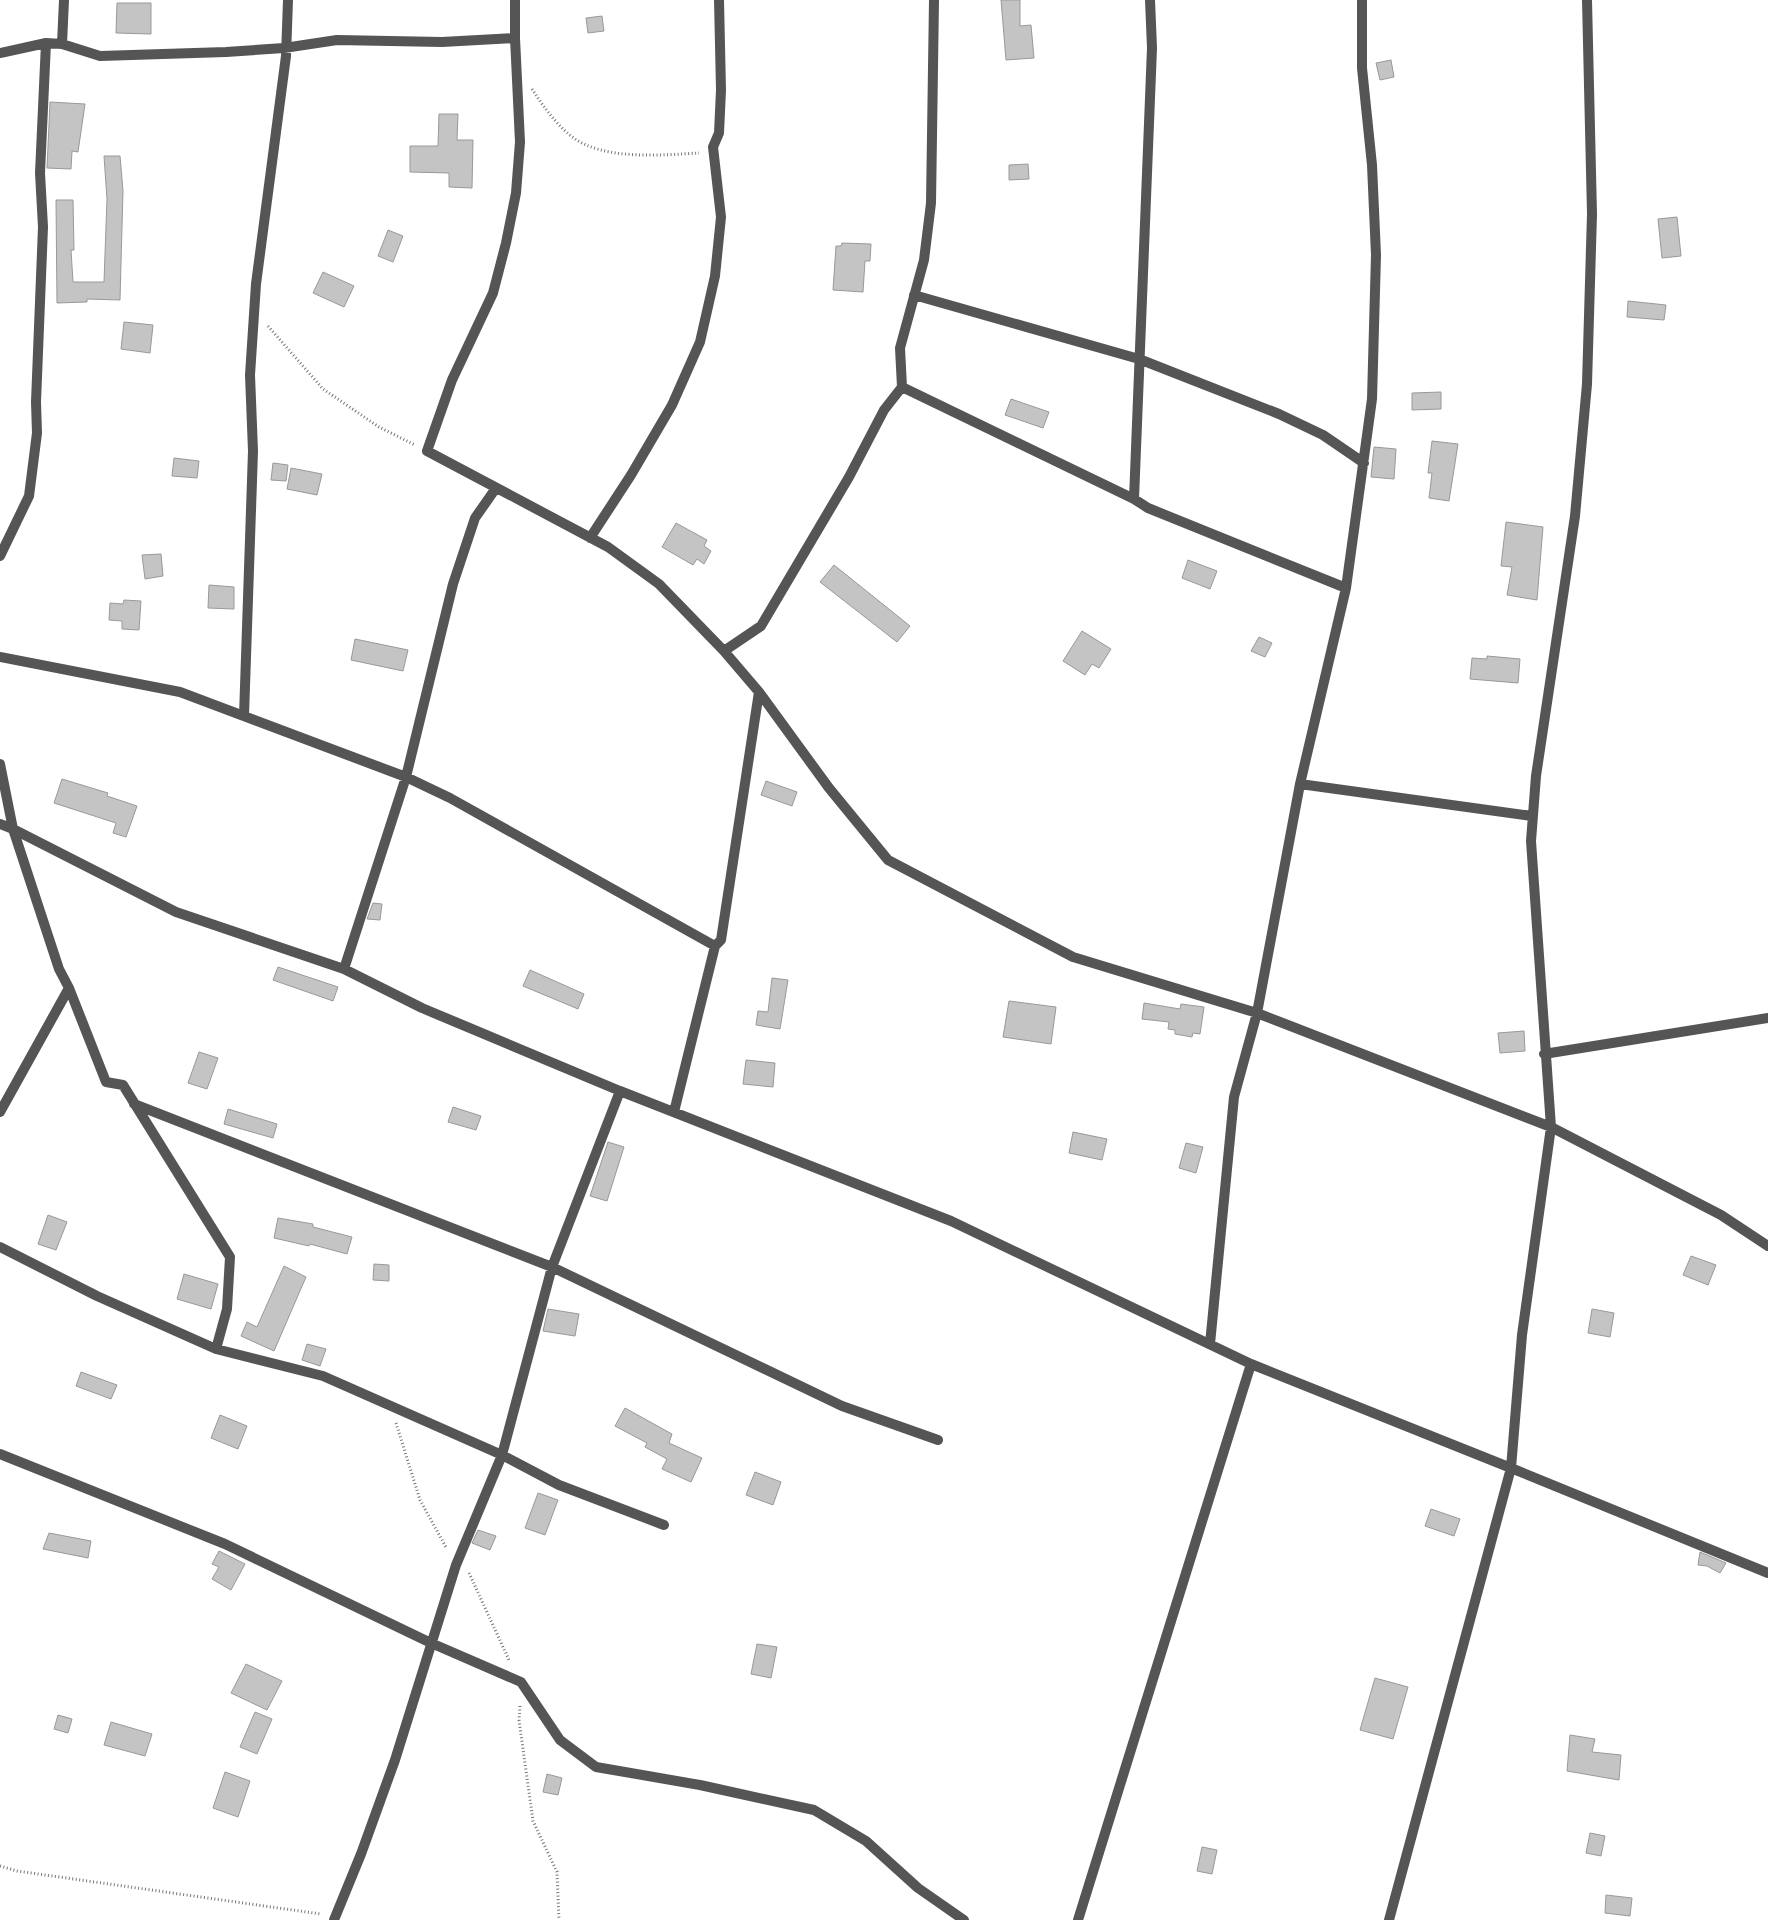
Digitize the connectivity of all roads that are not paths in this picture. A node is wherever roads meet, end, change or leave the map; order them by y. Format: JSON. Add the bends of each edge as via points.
{"nodes":[{"id":1,"x":64,"y":0,"type":"edge"},
{"id":2,"x":288,"y":0,"type":"edge"},
{"id":3,"x":515,"y":0,"type":"edge"},
{"id":4,"x":718,"y":0,"type":"edge"},
{"id":5,"x":934,"y":0,"type":"edge"},
{"id":6,"x":1150,"y":0,"type":"edge"},
{"id":7,"x":1362,"y":0,"type":"edge"},
{"id":8,"x":1587,"y":0,"type":"edge"},
{"id":9,"x":515,"y":38,"type":"junction"},
{"id":10,"x":46,"y":43,"type":"junction"},
{"id":11,"x":62,"y":44,"type":"junction"},
{"id":12,"x":284,"y":48,"type":"junction"},
{"id":13,"x":0,"y":53,"type":"edge"},
{"id":14,"x":914,"y":295,"type":"junction"},
{"id":15,"x":1139,"y":359,"type":"junction"},
{"id":16,"x":902,"y":388,"type":"junction"},
{"id":17,"x":1364,"y":463,"type":"junction"},
{"id":18,"x":496,"y":488,"type":"junction"},
{"id":19,"x":1134,"y":499,"type":"junction"},
{"id":20,"x":590,"y":538,"type":"junction"},
{"id":21,"x":0,"y":556,"type":"edge"},
{"id":22,"x":1346,"y":588,"type":"junction"},
{"id":23,"x":724,"y":651,"type":"junction"},
{"id":24,"x":0,"y":657,"type":"edge"},
{"id":25,"x":759,"y":692,"type":"junction"},
{"id":26,"x":244,"y":716,"type":"junction"},
{"id":27,"x":0,"y":764,"type":"edge"},
{"id":28,"x":406,"y":777,"type":"junction"},
{"id":29,"x":1300,"y":784,"type":"junction"},
{"id":30,"x":1532,"y":816,"type":"junction"},
{"id":31,"x":0,"y":824,"type":"edge"},
{"id":32,"x":13,"y":829,"type":"junction"},
{"id":33,"x":715,"y":946,"type":"junction"},
{"id":34,"x":344,"y":969,"type":"junction"},
{"id":35,"x":69,"y":988,"type":"junction"},
{"id":36,"x":1257,"y":1013,"type":"junction"},
{"id":37,"x":1768,"y":1018,"type":"edge"},
{"id":38,"x":1544,"y":1054,"type":"junction"},
{"id":39,"x":620,"y":1091,"type":"junction"},
{"id":40,"x":134,"y":1104,"type":"junction"},
{"id":41,"x":0,"y":1112,"type":"edge"},
{"id":42,"x":674,"y":1112,"type":"junction"},
{"id":43,"x":1551,"y":1127,"type":"junction"},
{"id":44,"x":0,"y":1246,"type":"edge"},
{"id":45,"x":1768,"y":1246,"type":"edge"},
{"id":46,"x":552,"y":1267,"type":"junction"},
{"id":47,"x":1210,"y":1344,"type":"junction"},
{"id":48,"x":216,"y":1350,"type":"junction"},
{"id":49,"x":1251,"y":1364,"type":"junction"},
{"id":50,"x":938,"y":1440,"type":"dead end"},
{"id":51,"x":0,"y":1454,"type":"edge"},
{"id":52,"x":502,"y":1455,"type":"junction"},
{"id":53,"x":1511,"y":1468,"type":"junction"},
{"id":54,"x":664,"y":1525,"type":"dead end"},
{"id":55,"x":1768,"y":1573,"type":"edge"},
{"id":56,"x":431,"y":1643,"type":"junction"},
{"id":57,"x":335,"y":1918,"type":"edge"},
{"id":58,"x":964,"y":1920,"type":"edge"},
{"id":59,"x":1078,"y":1920,"type":"edge"},
{"id":60,"x":1389,"y":1920,"type":"edge"}],
"edges":[{"from":1,"to":11,"type":"street"},
{"from":2,"to":12,"type":"street"},
{"from":3,"to":9,"type":"street"},
{"from":4,"to":20,"type":"street","via":[[721,90],[719,133],[713,147],[721,216],[715,276],[700,342],[672,405]]},
{"from":5,"to":14,"type":"street","via":[[931,203],[924,260]]},
{"from":6,"to":15,"type":"street","via":[[1152,48]]},
{"from":7,"to":17,"type":"street","via":[[1362,68],[1372,165],[1376,255],[1372,399]]},
{"from":8,"to":30,"type":"street","via":[[1592,214],[1587,384],[1575,516]]},
{"from":9,"to":12,"type":"street","via":[[442,42],[337,40]]},
{"from":9,"to":18,"type":"street","via":[[520,142],[516,193],[506,243],[493,293],[452,380],[427,451]]},
{"from":10,"to":11,"type":"street"},
{"from":10,"to":13,"type":"street"},
{"from":10,"to":21,"type":"street","via":[[40,173],[43,227],[37,433],[29,496]]},
{"from":11,"to":12,"type":"street","via":[[100,56]]},
{"from":12,"to":26,"type":"street","via":[[286,56],[250,375],[253,451]]},
{"from":14,"to":15,"type":"street"},
{"from":14,"to":16,"type":"street","via":[[900,348]]},
{"from":15,"to":17,"type":"street","via":[[1280,414],[1323,435]]},
{"from":15,"to":19,"type":"street"},
{"from":16,"to":19,"type":"street"},
{"from":16,"to":23,"type":"street","via":[[884,410],[849,477],[761,626]]},
{"from":17,"to":22,"type":"street"},
{"from":18,"to":20,"type":"street"},
{"from":18,"to":28,"type":"street","via":[[474,518],[453,584]]},
{"from":19,"to":22,"type":"street","via":[[1148,508]]},
{"from":20,"to":23,"type":"street","via":[[634,564],[659,584]]},
{"from":22,"to":29,"type":"street"},
{"from":23,"to":25,"type":"street"},
{"from":24,"to":26,"type":"street","via":[[180,692]]},
{"from":25,"to":33,"type":"street","via":[[721,940]]},
{"from":25,"to":36,"type":"street","via":[[829,788],[888,860],[1072,957]]},
{"from":26,"to":28,"type":"street"},
{"from":27,"to":32,"type":"street"},
{"from":28,"to":33,"type":"street","via":[[450,798]]},
{"from":28,"to":34,"type":"street"},
{"from":29,"to":30,"type":"street"},
{"from":29,"to":36,"type":"street"},
{"from":30,"to":38,"type":"street"},
{"from":31,"to":32,"type":"street"},
{"from":32,"to":34,"type":"street","via":[[176,912]]},
{"from":32,"to":35,"type":"street","via":[[59,969]]},
{"from":33,"to":42,"type":"street"},
{"from":34,"to":39,"type":"street","via":[[422,1008]]},
{"from":35,"to":40,"type":"street","via":[[106,1082],[123,1086]]},
{"from":35,"to":41,"type":"street"},
{"from":36,"to":43,"type":"street"},
{"from":36,"to":47,"type":"street","via":[[1234,1097]]},
{"from":37,"to":38,"type":"street"},
{"from":38,"to":43,"type":"street"},
{"from":39,"to":42,"type":"street"},
{"from":39,"to":46,"type":"street"},
{"from":40,"to":46,"type":"street"},
{"from":40,"to":48,"type":"street","via":[[230,1257],[226,1309]]},
{"from":42,"to":47,"type":"street","via":[[951,1221]]},
{"from":43,"to":45,"type":"street","via":[[1721,1215]]},
{"from":43,"to":53,"type":"street","via":[[1522,1336]]},
{"from":44,"to":48,"type":"street","via":[[97,1296]]},
{"from":46,"to":50,"type":"street","via":[[842,1406]]},
{"from":46,"to":52,"type":"street"},
{"from":47,"to":49,"type":"street"},
{"from":48,"to":52,"type":"street","via":[[323,1376]]},
{"from":49,"to":53,"type":"street"},
{"from":49,"to":59,"type":"street"},
{"from":51,"to":56,"type":"street","via":[[225,1544]]},
{"from":52,"to":54,"type":"street","via":[[560,1485]]},
{"from":52,"to":56,"type":"street","via":[[456,1565]]},
{"from":53,"to":55,"type":"street"},
{"from":53,"to":60,"type":"street"},
{"from":56,"to":57,"type":"street","via":[[391,1770]]},
{"from":56,"to":58,"type":"street","via":[[520,1682],[560,1740],[596,1767],[814,1810],[866,1841],[918,1888]]}]}
